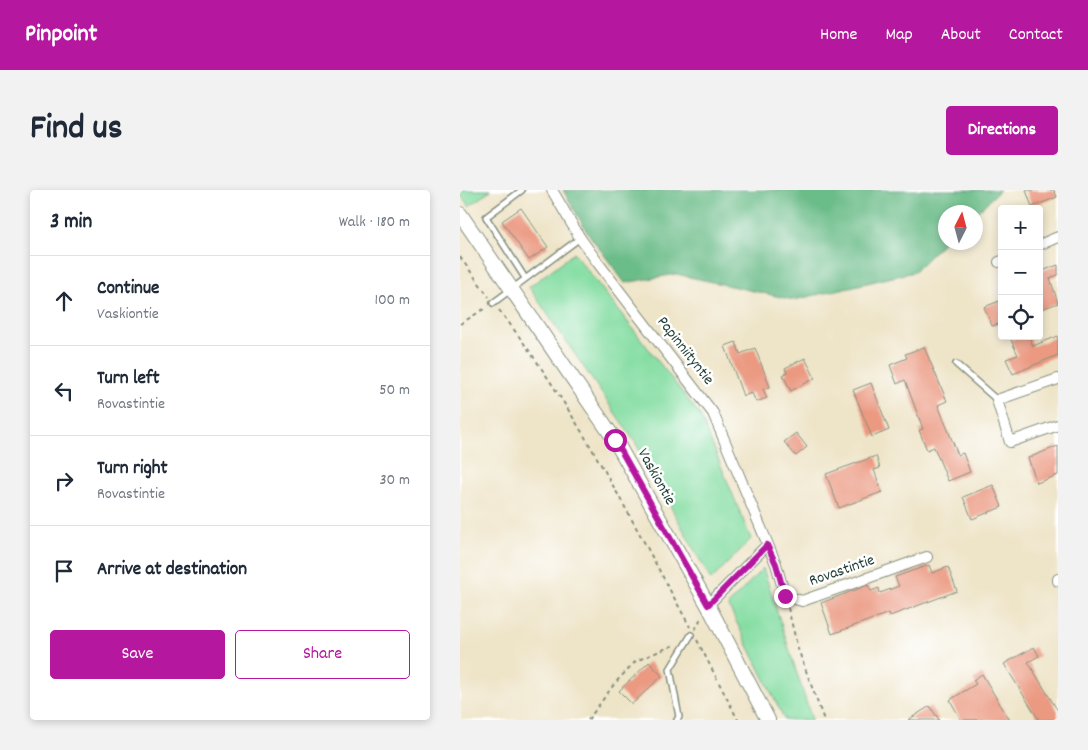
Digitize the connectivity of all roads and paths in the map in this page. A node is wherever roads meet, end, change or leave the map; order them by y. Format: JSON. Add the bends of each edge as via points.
{"nodes":[{"id":1,"x":522,"y":190,"type":"edge"},
{"id":2,"x":552,"y":190,"type":"edge"},
{"id":3,"x":460,"y":214,"type":"edge"},
{"id":4,"x":1058,"y":237,"type":"edge"},
{"id":5,"x":580,"y":238,"type":"junction"},
{"id":6,"x":1043,"y":243,"type":"edge"},
{"id":7,"x":460,"y":257,"type":"edge"},
{"id":8,"x":526,"y":278,"type":"junction"},
{"id":9,"x":511,"y":288,"type":"junction"},
{"id":10,"x":493,"y":303,"type":"junction"},
{"id":11,"x":460,"y":324,"type":"edge"},
{"id":12,"x":956,"y":364,"type":"dead end"},
{"id":13,"x":1058,"y":379,"type":"edge"},
{"id":14,"x":997,"y":400,"type":"junction"},
{"id":15,"x":1058,"y":425,"type":"edge"},
{"id":16,"x":767,"y":545,"type":"junction"},
{"id":17,"x":927,"y":557,"type":"dead end"},
{"id":18,"x":785,"y":596,"type":"junction"},
{"id":19,"x":708,"y":605,"type":"junction"},
{"id":20,"x":692,"y":634,"type":"junction"},
{"id":21,"x":588,"y":720,"type":"edge"},
{"id":22,"x":676,"y":720,"type":"edge"},
{"id":23,"x":738,"y":720,"type":"edge"},
{"id":24,"x":768,"y":720,"type":"edge"},
{"id":25,"x":824,"y":720,"type":"edge"}],
"edges":[{"from":1,"to":8,"type":"lane","via":[[486,217]]},
{"from":2,"to":5,"type":"street","name":"Papinniityntie"},
{"from":3,"to":9,"type":"main road","name":"Vaskiontie"},
{"from":4,"to":6,"type":"street"},
{"from":5,"to":8,"type":"lane"},
{"from":5,"to":16,"type":"street","name":"Papinniityntie","via":[[714,413]]},
{"from":7,"to":10,"type":"path"},
{"from":8,"to":9,"type":"lane"},
{"from":9,"to":10,"type":"lane"},
{"from":9,"to":19,"type":"main road","name":"Vaskiontie","via":[[615,440]]},
{"from":10,"to":11,"type":"path"},
{"from":10,"to":20,"type":"path","via":[[541,368],[620,500]]},
{"from":12,"to":14,"type":"lane"},
{"from":13,"to":14,"type":"street"},
{"from":14,"to":15,"type":"street","via":[[1010,442]]},
{"from":16,"to":18,"type":"street"},
{"from":16,"to":19,"type":"street"},
{"from":17,"to":18,"type":"street","name":"Rovastintie","via":[[802,601]]},
{"from":18,"to":25,"type":"path","via":[[798,648]]},
{"from":19,"to":20,"type":"path"},
{"from":19,"to":24,"type":"main road","name":"Vaskiontie"},
{"from":20,"to":21,"type":"path","via":[[636,661]]},
{"from":20,"to":22,"type":"lane","via":[[670,669],[679,717]]},
{"from":20,"to":23,"type":"path"}]}
